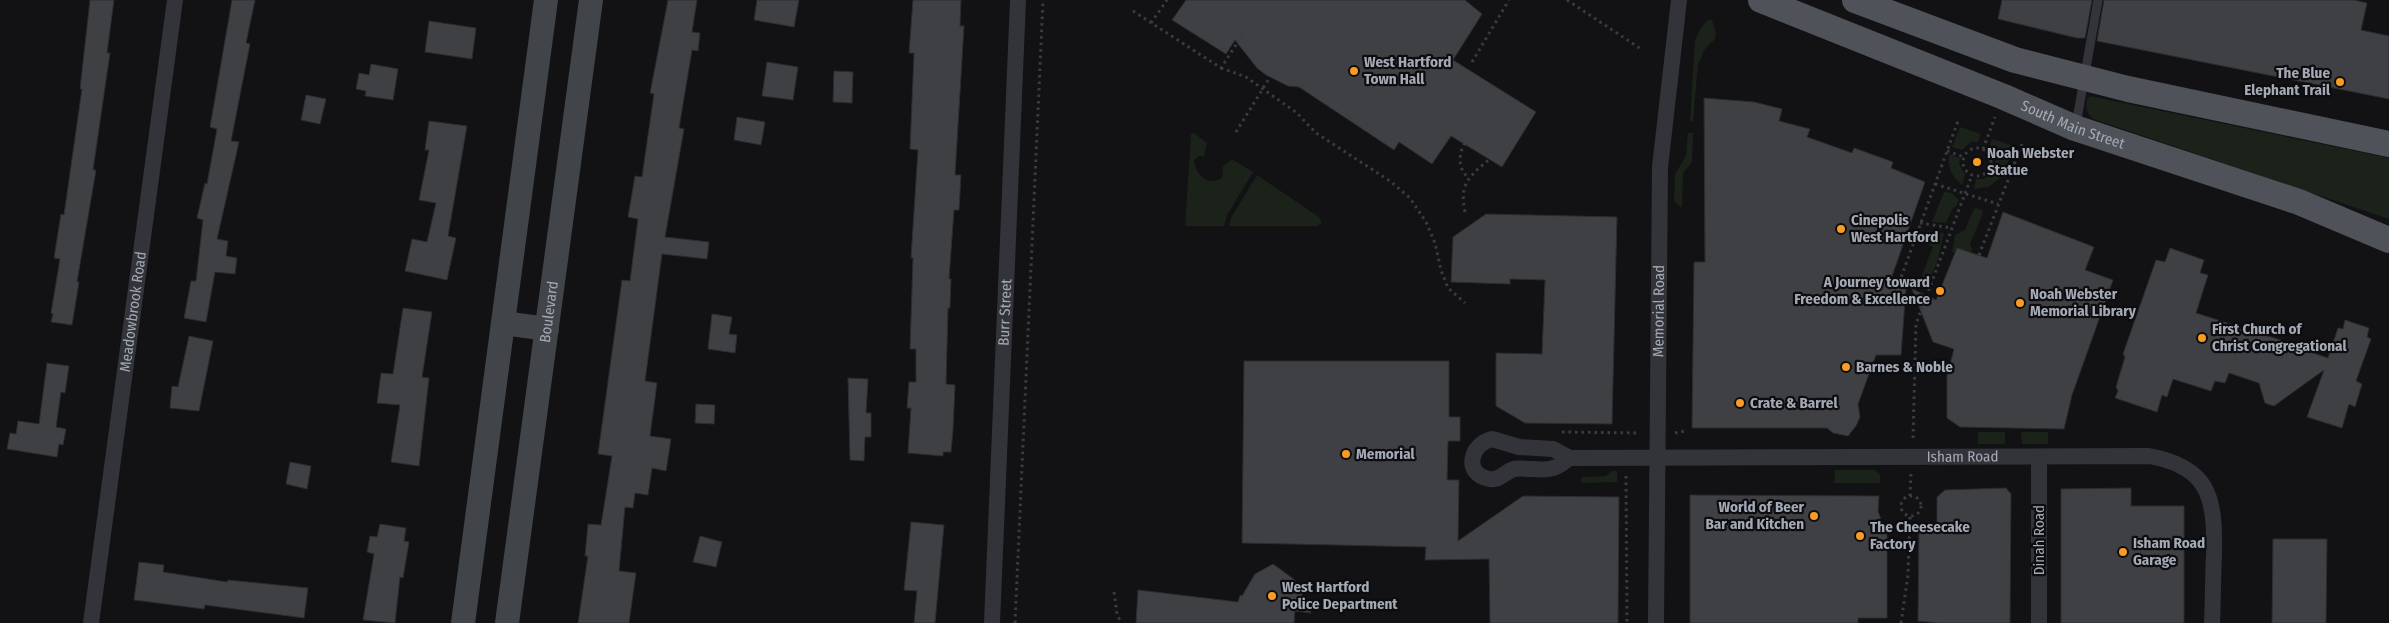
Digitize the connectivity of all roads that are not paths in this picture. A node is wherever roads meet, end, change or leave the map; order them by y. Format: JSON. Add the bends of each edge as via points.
{"nodes":[{"id":1,"x":175,"y":0,"type":"edge"},
{"id":2,"x":546,"y":0,"type":"edge"},
{"id":3,"x":591,"y":0,"type":"edge"},
{"id":4,"x":1018,"y":0,"type":"edge"},
{"id":5,"x":1679,"y":0,"type":"edge"},
{"id":6,"x":1761,"y":0,"type":"edge"},
{"id":7,"x":1855,"y":0,"type":"edge"},
{"id":8,"x":2098,"y":0,"type":"edge"},
{"id":9,"x":2083,"y":78,"type":"junction"},
{"id":10,"x":2075,"y":128,"type":"junction"},
{"id":11,"x":2389,"y":144,"type":"edge"},
{"id":12,"x":2389,"y":240,"type":"edge"},
{"id":13,"x":503,"y":323,"type":"junction"},
{"id":14,"x":547,"y":329,"type":"junction"},
{"id":15,"x":2039,"y":457,"type":"junction"},
{"id":16,"x":1570,"y":458,"type":"junction"},
{"id":17,"x":1656,"y":459,"type":"junction"},
{"id":18,"x":91,"y":623,"type":"edge"},
{"id":19,"x":463,"y":623,"type":"edge"},
{"id":20,"x":507,"y":623,"type":"edge"},
{"id":21,"x":992,"y":623,"type":"edge"},
{"id":22,"x":1656,"y":623,"type":"edge"},
{"id":23,"x":2039,"y":623,"type":"edge"},
{"id":24,"x":2212,"y":623,"type":"edge"}],
"edges":[{"from":1,"to":18,"type":"street","name":"Meadowbrook Road"},
{"from":2,"to":13,"type":"main road"},
{"from":3,"to":14,"type":"main road","name":"Boulevard"},
{"from":4,"to":21,"type":"street","name":"Burr Street"},
{"from":5,"to":17,"type":"street","name":"Memorial Road","via":[[1660,167]]},
{"from":6,"to":10,"type":"main road","name":"South Main Street"},
{"from":7,"to":9,"type":"main road","via":[[2014,60]]},
{"from":8,"to":9,"type":"lane"},
{"from":9,"to":10,"type":"lane"},
{"from":9,"to":11,"type":"main road"},
{"from":10,"to":12,"type":"main road","name":"South Main Street","via":[[2299,202]]},
{"from":13,"to":14,"type":"main road"},
{"from":13,"to":19,"type":"main road"},
{"from":14,"to":20,"type":"main road","name":"Boulevard"},
{"from":15,"to":17,"type":"street","name":"Isham Road"},
{"from":15,"to":23,"type":"street","name":"Dinah Road"},
{"from":15,"to":24,"type":"street","name":"Isham Road","via":[[2149,456],[2165,458],[2191,470],[2207,488],[2213,512]]},
{"from":16,"to":16,"type":"street","name":"Isham Road","via":[[1553,448],[1518,447],[1492,438],[1480,444],[1472,460],[1477,473],[1496,479],[1515,469],[1553,468]]},
{"from":16,"to":17,"type":"street","name":"Isham Road"},
{"from":17,"to":22,"type":"street","name":"Memorial Road"}]}
